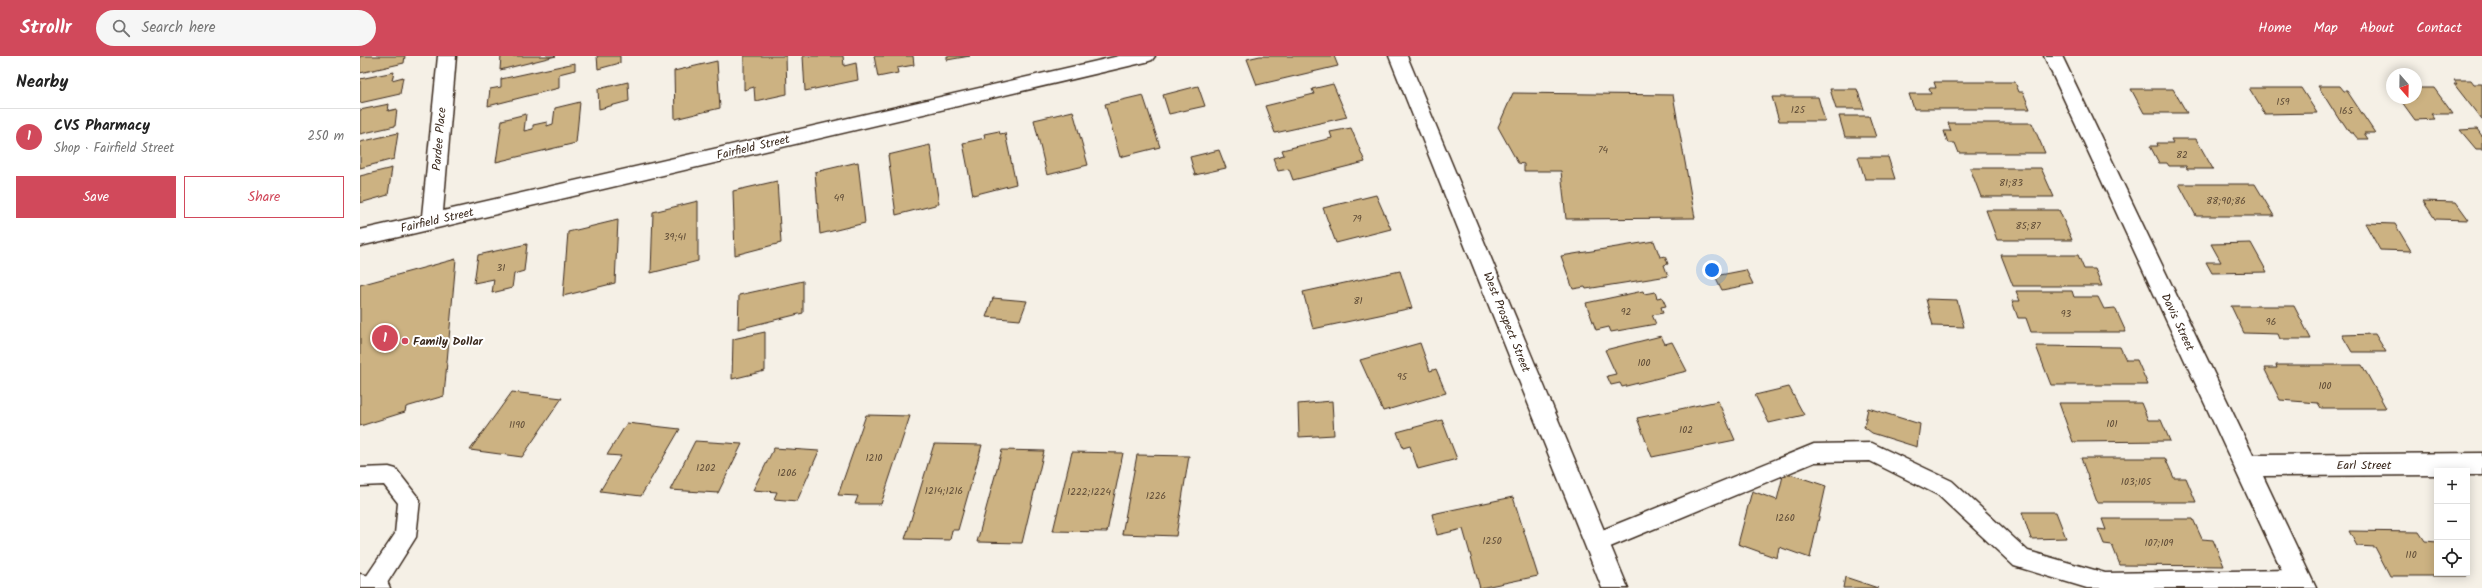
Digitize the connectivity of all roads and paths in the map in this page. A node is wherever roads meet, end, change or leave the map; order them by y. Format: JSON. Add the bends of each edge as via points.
{"nodes":[{"id":1,"x":447,"y":56,"type":"edge"},
{"id":2,"x":1146,"y":56,"type":"edge"},
{"id":3,"x":1398,"y":56,"type":"edge"},
{"id":4,"x":2053,"y":56,"type":"edge"},
{"id":5,"x":432,"y":221,"type":"junction"},
{"id":6,"x":360,"y":238,"type":"edge"},
{"id":7,"x":2482,"y":464,"type":"edge"},
{"id":8,"x":2245,"y":466,"type":"junction"},
{"id":9,"x":360,"y":477,"type":"edge"},
{"id":10,"x":1598,"y":542,"type":"junction"},
{"id":11,"x":2301,"y":584,"type":"edge"},
{"id":12,"x":369,"y":587,"type":"edge"},
{"id":13,"x":1615,"y":588,"type":"edge"}],
"edges":[{"from":1,"to":5,"type":"street","name":"Pardee Place"},
{"from":2,"to":5,"type":"street","name":"Fairfield Street"},
{"from":3,"to":10,"type":"street","name":"West Prospect Street"},
{"from":4,"to":8,"type":"street","name":"Davis Street"},
{"from":5,"to":6,"type":"street","name":"Fairfield Street"},
{"from":7,"to":8,"type":"street","name":"Earl Street"},
{"from":8,"to":11,"type":"street","name":"Davis Street"},
{"from":9,"to":12,"type":"lane","via":[[389,476],[408,500],[405,537]]},
{"from":10,"to":11,"type":"lane","via":[[1814,453],[1872,452],[1945,488],[2022,558],[2105,582]]},
{"from":10,"to":13,"type":"street","name":"West Prospect Street"}]}
